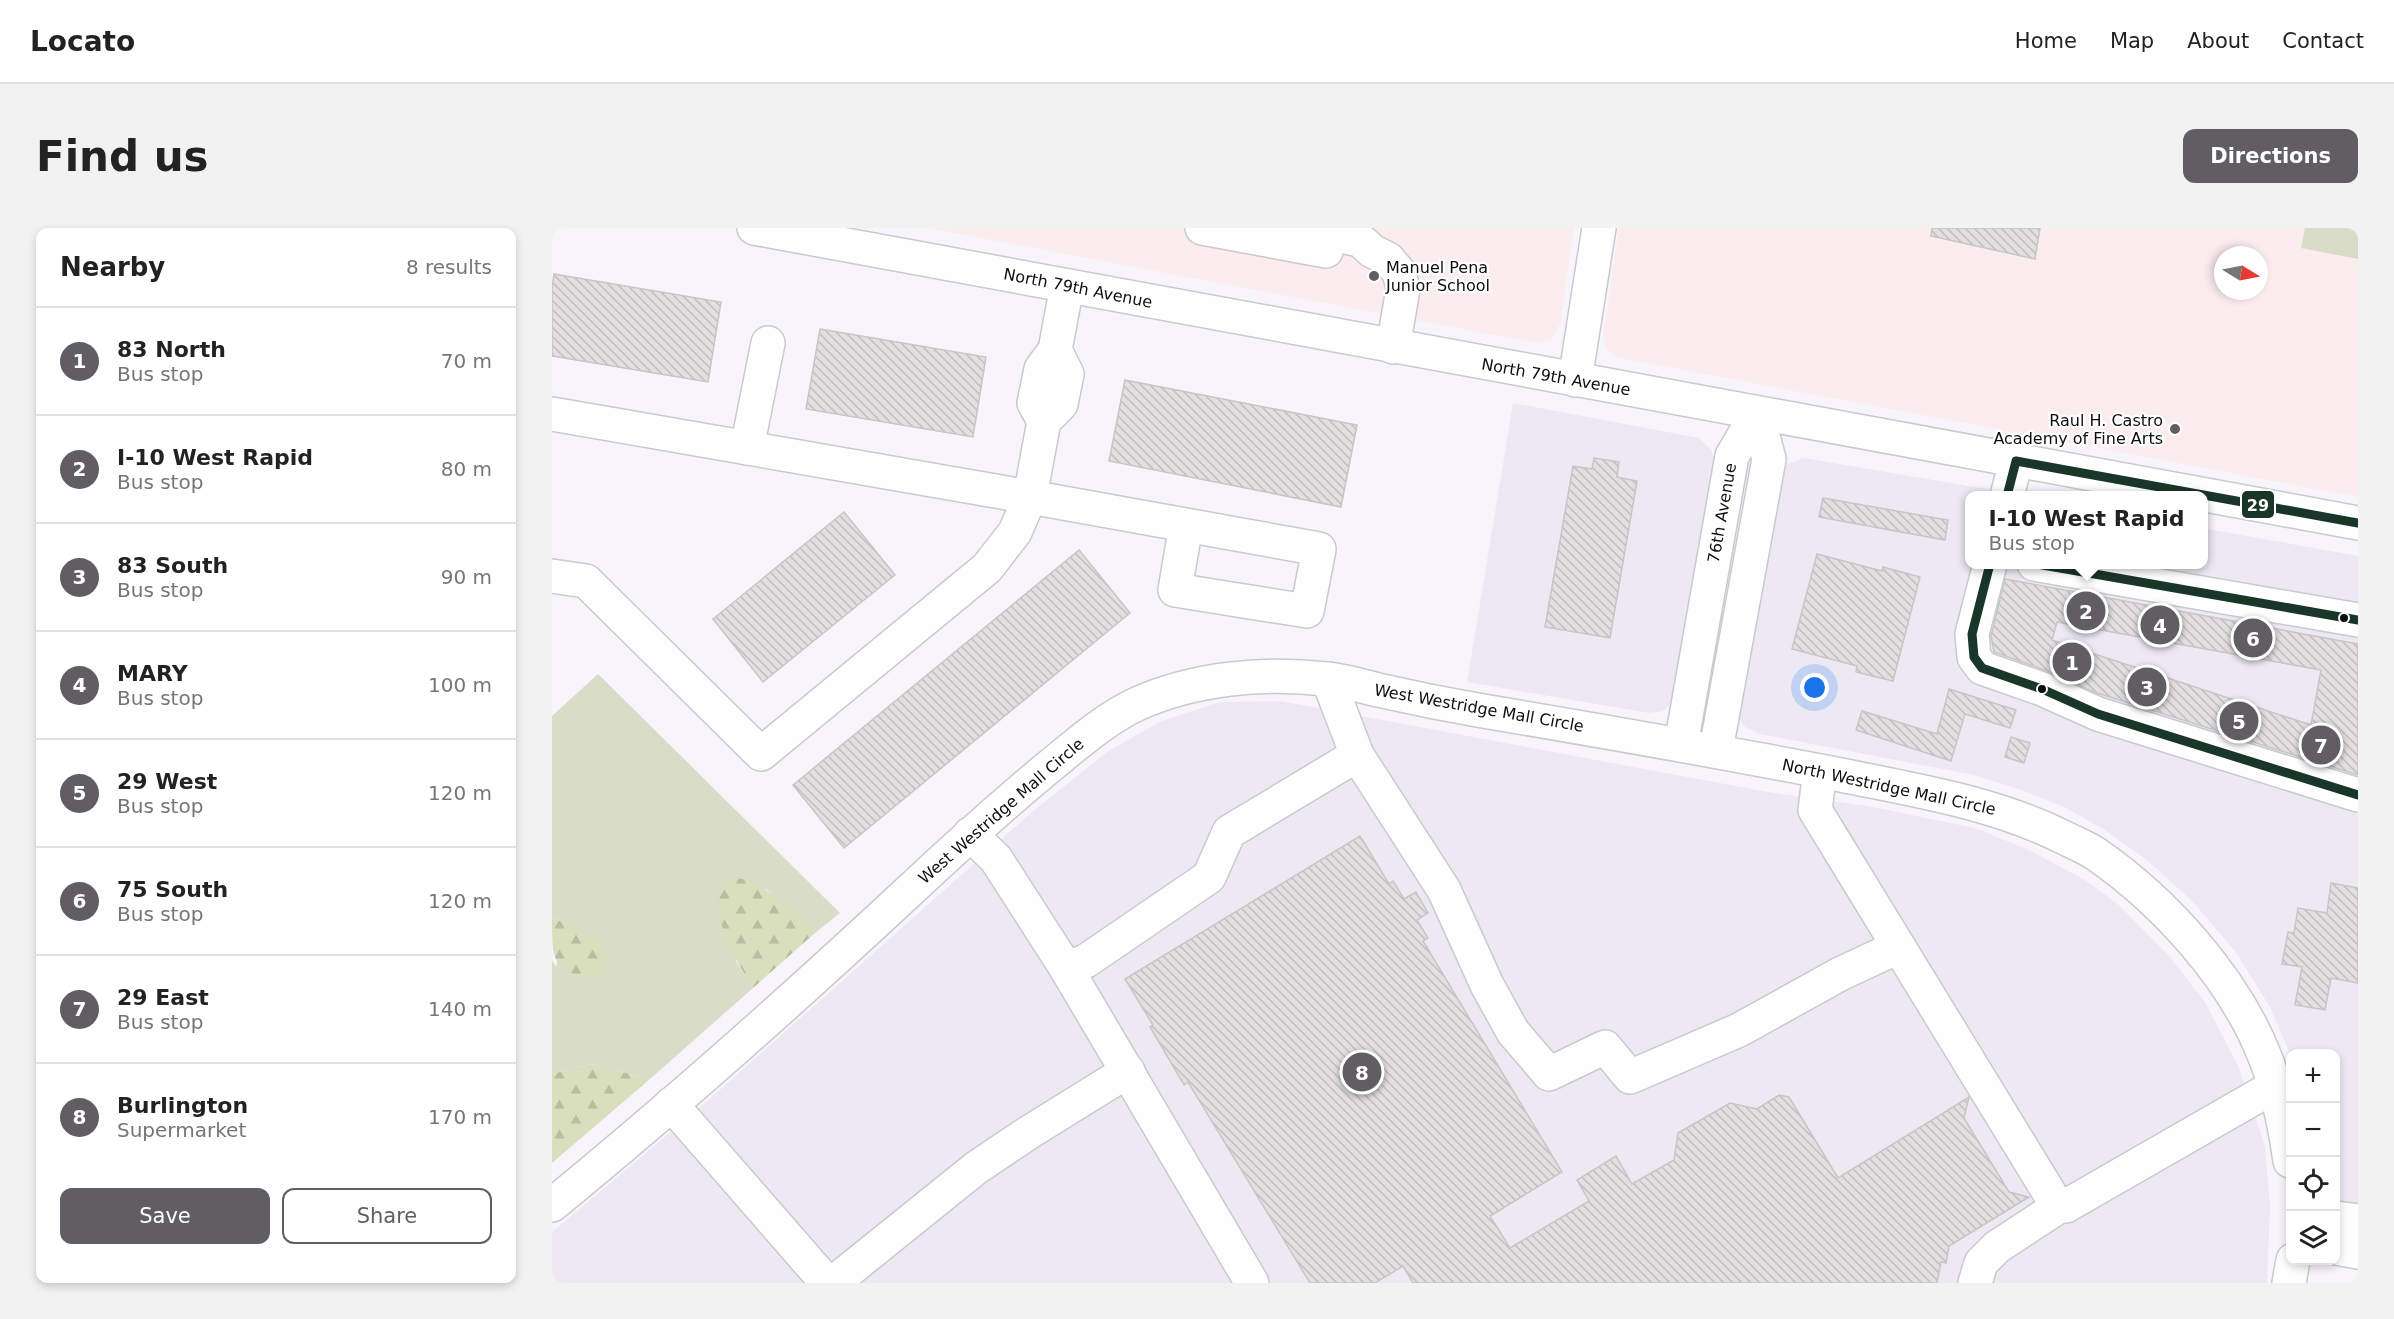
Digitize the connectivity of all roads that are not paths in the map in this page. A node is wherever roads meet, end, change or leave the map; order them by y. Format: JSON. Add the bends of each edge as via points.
{"nodes":[{"id":1,"x":754,"y":228,"type":"edge"},
{"id":2,"x":1202,"y":228,"type":"edge"},
{"id":3,"x":1300,"y":228,"type":"edge"},
{"id":4,"x":1599,"y":228,"type":"edge"},
{"id":5,"x":1372,"y":252,"type":"junction"},
{"id":6,"x":1067,"y":286,"type":"junction"},
{"id":7,"x":768,"y":343,"type":"dead end"},
{"id":8,"x":1393,"y":347,"type":"junction"},
{"id":9,"x":1575,"y":380,"type":"junction"},
{"id":10,"x":1757,"y":413,"type":"junction"},
{"id":11,"x":552,"y":414,"type":"edge"},
{"id":12,"x":747,"y":448,"type":"junction"},
{"id":13,"x":2016,"y":461,"type":"junction"},
{"id":14,"x":2008,"y":491,"type":"edge"},
{"id":15,"x":2181,"y":491,"type":"edge"},
{"id":16,"x":2208,"y":496,"type":"edge"},
{"id":17,"x":1030,"y":497,"type":"junction"},
{"id":18,"x":2358,"y":523,"type":"edge"},
{"id":19,"x":1186,"y":525,"type":"dead end"},
{"id":20,"x":1989,"y":569,"type":"edge"},
{"id":21,"x":2063,"y":569,"type":"edge"},
{"id":22,"x":552,"y":576,"type":"edge"},
{"id":23,"x":2358,"y":620,"type":"edge"},
{"id":24,"x":1328,"y":679,"type":"junction"},
{"id":25,"x":1697,"y":747,"type":"junction"},
{"id":26,"x":1357,"y":755,"type":"junction"},
{"id":27,"x":1820,"y":771,"type":"junction"},
{"id":28,"x":2358,"y":795,"type":"edge"},
{"id":29,"x":970,"y":834,"type":"junction"},
{"id":30,"x":1898,"y":947,"type":"junction"},
{"id":31,"x":1066,"y":968,"type":"junction"},
{"id":32,"x":1128,"y":1071,"type":"junction"},
{"id":33,"x":2275,"y":1086,"type":"junction"},
{"id":34,"x":671,"y":1104,"type":"junction"},
{"id":35,"x":2289,"y":1157,"type":"edge"},
{"id":36,"x":552,"y":1205,"type":"edge"},
{"id":37,"x":2058,"y":1208,"type":"junction"},
{"id":38,"x":2340,"y":1219,"type":"edge"},
{"id":39,"x":2358,"y":1221,"type":"edge"},
{"id":40,"x":2340,"y":1249,"type":"edge"},
{"id":41,"x":2358,"y":1252,"type":"edge"},
{"id":42,"x":2292,"y":1265,"type":"edge"},
{"id":43,"x":827,"y":1283,"type":"edge"},
{"id":44,"x":833,"y":1283,"type":"edge"},
{"id":45,"x":1252,"y":1283,"type":"edge"},
{"id":46,"x":1975,"y":1283,"type":"edge"},
{"id":47,"x":2289,"y":1283,"type":"edge"}],
"edges":[{"from":1,"to":6,"type":"street","name":"North 79th Avenue"},
{"from":2,"to":5,"type":"street","via":[[1356,256]]},
{"from":3,"to":5,"type":"street","via":[[1360,240]]},
{"from":4,"to":9,"type":"street"},
{"from":5,"to":8,"type":"street","via":[[1388,259],[1399,272],[1403,289]]},
{"from":6,"to":8,"type":"street","name":"North 79th Avenue"},
{"from":6,"to":17,"type":"street","via":[[1055,351],[1067,374],[1061,404],[1044,421]]},
{"from":7,"to":12,"type":"street"},
{"from":8,"to":9,"type":"street","name":"North 79th Avenue"},
{"from":9,"to":10,"type":"street","name":"North 79th Avenue"},
{"from":10,"to":13,"type":"street","name":"North 79th Avenue"},
{"from":10,"to":25,"type":"street","name":"76th Avenue","via":[[1732,456]]},
{"from":11,"to":12,"type":"street"},
{"from":12,"to":17,"type":"street"},
{"from":13,"to":14,"type":"street"},
{"from":13,"to":15,"type":"street","name":"North 79th Avenue"},
{"from":16,"to":18,"type":"street","name":"North 79th Avenue"},
{"from":17,"to":19,"type":"street"},
{"from":17,"to":22,"type":"street","via":[[1015,532],[987,568],[761,754],[586,581]]},
{"from":20,"to":28,"type":"street","via":[[1972,634],[1974,657],[1982,668],[2098,714]]},
{"from":21,"to":23,"type":"street"},
{"from":24,"to":25,"type":"street","name":"West Westridge Mall Circle","via":[[1462,707]]},
{"from":24,"to":26,"type":"street"},
{"from":24,"to":29,"type":"street","name":"West Westridge Mall Circle","via":[[1246,676],[1172,691],[1139,703],[1071,749]]},
{"from":25,"to":27,"type":"street","name":"North Westridge Mall Circle"},
{"from":26,"to":30,"type":"street","via":[[1444,890],[1513,1032],[1549,1074],[1605,1047],[1630,1077],[1739,1030]]},
{"from":26,"to":31,"type":"street","via":[[1229,832],[1209,877],[1086,961]]},
{"from":27,"to":30,"type":"street","via":[[1815,810]]},
{"from":27,"to":33,"type":"street","name":"North Westridge Mall Circle","via":[[1998,810],[2028,820],[2094,853],[2146,895],[2186,935],[2224,982],[2255,1034]]},
{"from":29,"to":31,"type":"street","via":[[996,860]]},
{"from":29,"to":34,"type":"street","name":"West Westridge Mall Circle"},
{"from":30,"to":37,"type":"street"},
{"from":31,"to":32,"type":"street"},
{"from":32,"to":44,"type":"street","via":[[976,1168]]},
{"from":32,"to":45,"type":"street"},
{"from":33,"to":35,"type":"street","name":"North Westridge Mall Circle"},
{"from":33,"to":37,"type":"street"},
{"from":34,"to":36,"type":"street","name":"West Westridge Mall Circle"},
{"from":34,"to":43,"type":"street"},
{"from":37,"to":46,"type":"street","via":[[1997,1247],[1981,1263]]},
{"from":38,"to":39,"type":"street"},
{"from":40,"to":41,"type":"street"},
{"from":42,"to":47,"type":"street"}]}
